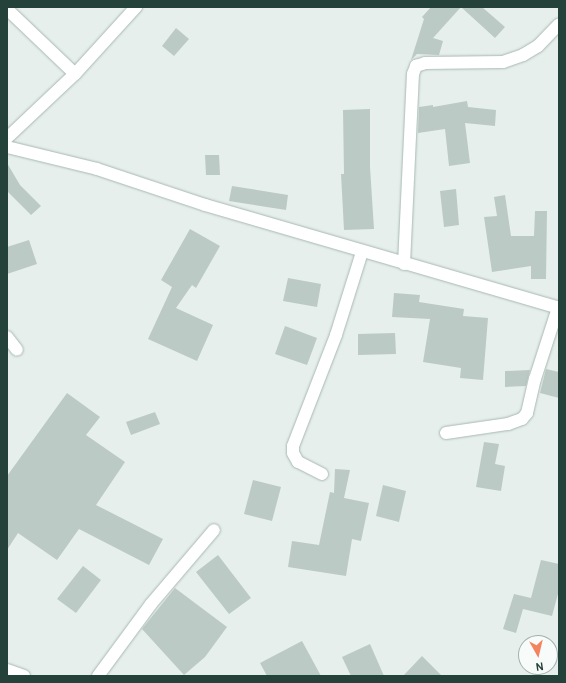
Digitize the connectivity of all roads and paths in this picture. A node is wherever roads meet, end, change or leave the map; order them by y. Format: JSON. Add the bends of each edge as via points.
{"nodes":[{"id":1,"x":136,"y":7,"type":"edge"},
{"id":2,"x":7,"y":8,"type":"edge"},
{"id":3,"x":559,"y":24,"type":"edge"},
{"id":4,"x":75,"y":74,"type":"junction"},
{"id":5,"x":7,"y":138,"type":"edge"},
{"id":6,"x":7,"y":147,"type":"edge"},
{"id":7,"x":362,"y":252,"type":"junction"},
{"id":8,"x":404,"y":264,"type":"junction"},
{"id":9,"x":558,"y":308,"type":"edge"},
{"id":10,"x":7,"y":337,"type":"edge"},
{"id":11,"x":17,"y":350,"type":"dead end"},
{"id":12,"x":446,"y":433,"type":"dead end"},
{"id":13,"x":322,"y":474,"type":"dead end"},
{"id":14,"x":214,"y":530,"type":"dead end"},
{"id":15,"x":7,"y":670,"type":"edge"},
{"id":16,"x":24,"y":676,"type":"edge"},
{"id":17,"x":98,"y":676,"type":"edge"}],
"edges":[{"from":1,"to":4,"type":"street"},
{"from":2,"to":4,"type":"street"},
{"from":3,"to":8,"type":"street","via":[[538,46],[503,62],[425,63],[416,66],[413,74]]},
{"from":4,"to":5,"type":"street"},
{"from":6,"to":7,"type":"street","via":[[96,168]]},
{"from":7,"to":8,"type":"street"},
{"from":7,"to":13,"type":"street","via":[[336,335],[293,446],[292,453],[298,462]]},
{"from":8,"to":9,"type":"street"},
{"from":9,"to":12,"type":"street","via":[[527,412],[522,418],[508,424]]},
{"from":10,"to":11,"type":"street"},
{"from":14,"to":17,"type":"street","via":[[151,604]]},
{"from":15,"to":16,"type":"street"}]}
